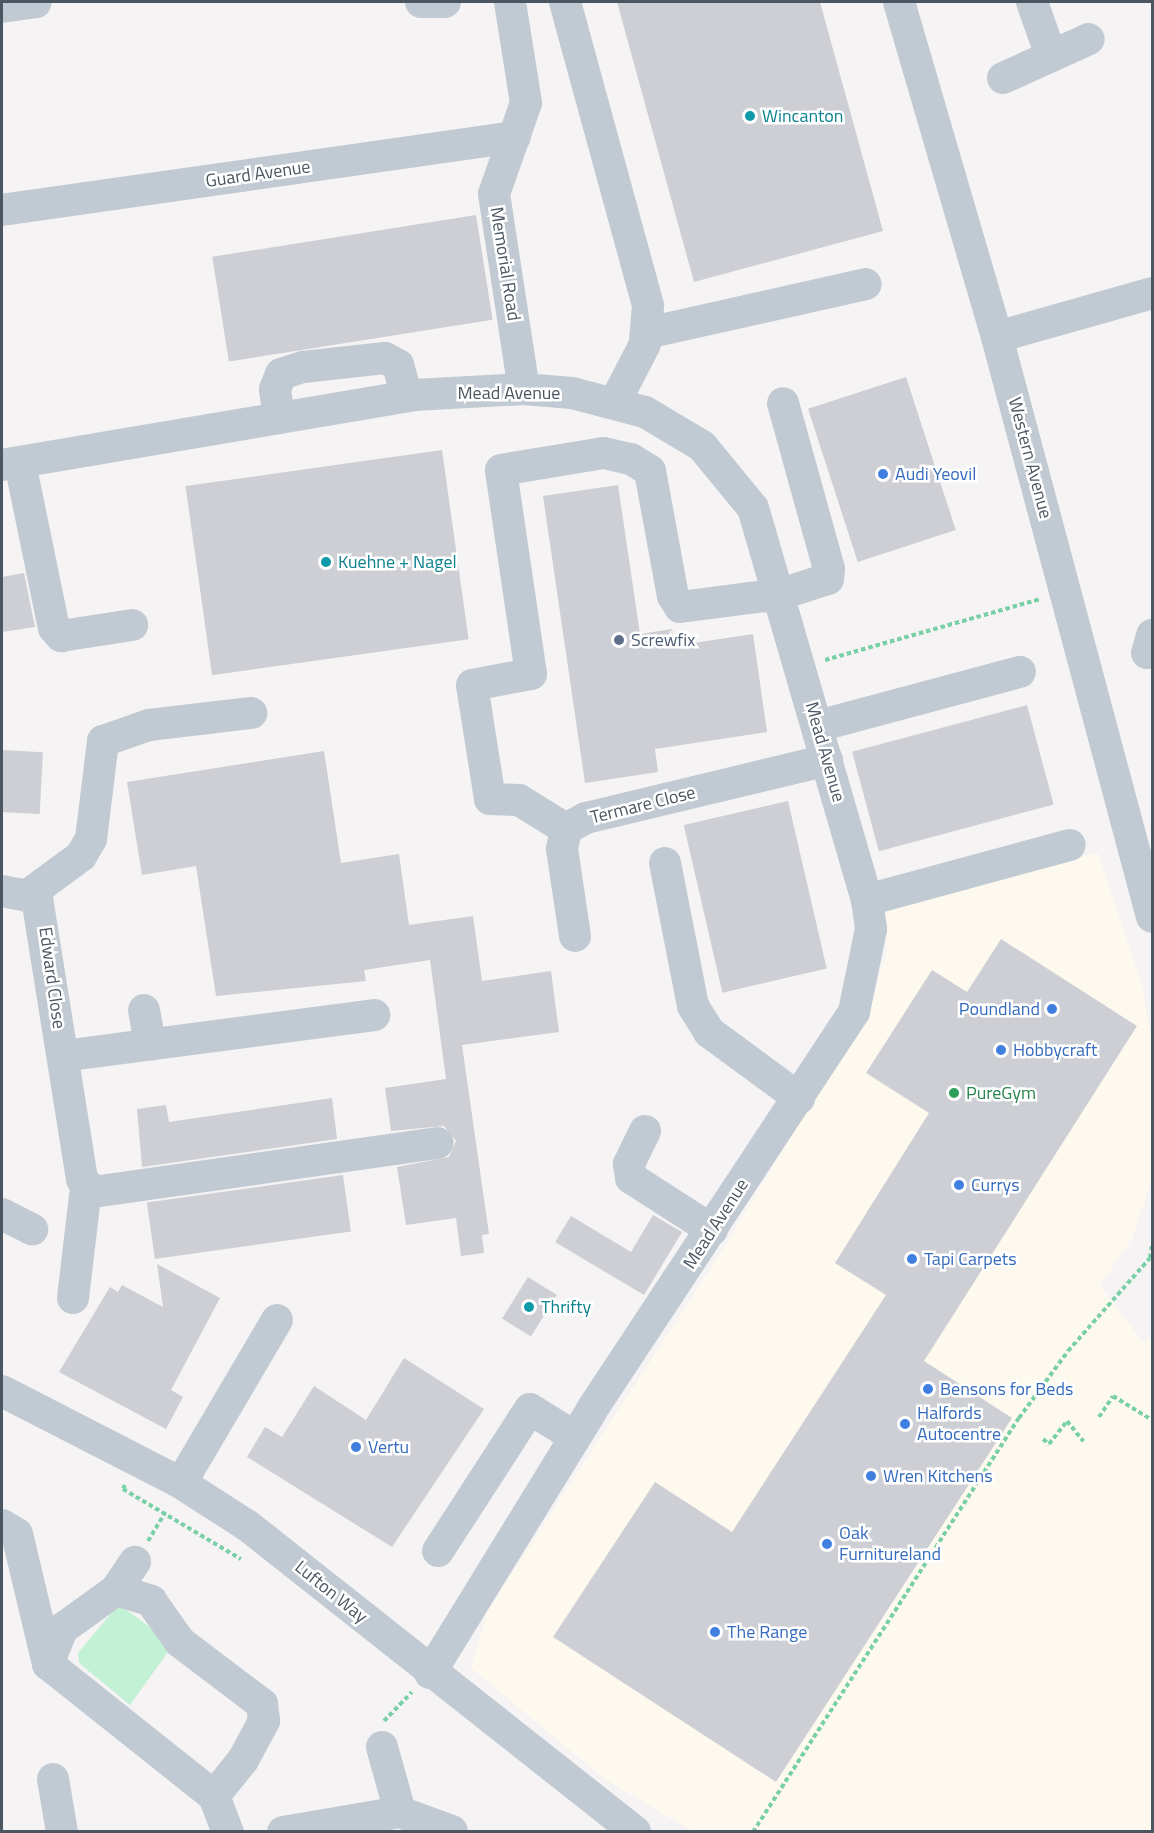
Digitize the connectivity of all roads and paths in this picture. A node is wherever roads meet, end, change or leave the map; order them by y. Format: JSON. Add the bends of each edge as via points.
{"nodes":[{"id":1,"x":36,"y":2,"type":"edge"},
{"id":2,"x":421,"y":2,"type":"edge"},
{"id":3,"x":445,"y":2,"type":"edge"},
{"id":4,"x":510,"y":2,"type":"edge"},
{"id":5,"x":565,"y":2,"type":"edge"},
{"id":6,"x":899,"y":2,"type":"edge"},
{"id":7,"x":1032,"y":2,"type":"edge"},
{"id":8,"x":2,"y":7,"type":"edge"},
{"id":9,"x":1089,"y":39,"type":"dead end"},
{"id":10,"x":1051,"y":56,"type":"junction"},
{"id":11,"x":1003,"y":78,"type":"dead end"},
{"id":12,"x":515,"y":138,"type":"junction"},
{"id":13,"x":2,"y":210,"type":"edge"},
{"id":14,"x":866,"y":284,"type":"dead end"},
{"id":15,"x":1152,"y":293,"type":"edge"},
{"id":16,"x":647,"y":333,"type":"junction"},
{"id":17,"x":997,"y":337,"type":"junction"},
{"id":18,"x":524,"y":389,"type":"junction"},
{"id":19,"x":407,"y":396,"type":"junction"},
{"id":20,"x":615,"y":402,"type":"junction"},
{"id":21,"x":783,"y":403,"type":"dead end"},
{"id":22,"x":279,"y":418,"type":"junction"},
{"id":23,"x":11,"y":464,"type":"edge"},
{"id":24,"x":1065,"y":592,"type":"junction"},
{"id":25,"x":781,"y":594,"type":"junction"},
{"id":26,"x":132,"y":625,"type":"dead end"},
{"id":27,"x":801,"y":667,"type":"junction"},
{"id":28,"x":1020,"y":672,"type":"dead end"},
{"id":29,"x":251,"y":714,"type":"dead end"},
{"id":30,"x":818,"y":726,"type":"junction"},
{"id":31,"x":827,"y":760,"type":"junction"},
{"id":32,"x":566,"y":829,"type":"junction"},
{"id":33,"x":1070,"y":845,"type":"dead end"},
{"id":34,"x":665,"y":863,"type":"dead end"},
{"id":35,"x":15,"y":893,"type":"edge"},
{"id":36,"x":867,"y":900,"type":"junction"},
{"id":37,"x":1152,"y":917,"type":"edge"},
{"id":38,"x":575,"y":936,"type":"dead end"},
{"id":39,"x":144,"y":1010,"type":"dead end"},
{"id":40,"x":374,"y":1015,"type":"dead end"},
{"id":41,"x":150,"y":1044,"type":"junction"},
{"id":42,"x":63,"y":1056,"type":"junction"},
{"id":43,"x":799,"y":1098,"type":"junction"},
{"id":44,"x":645,"y":1131,"type":"dead end"},
{"id":45,"x":438,"y":1143,"type":"dead end"},
{"id":46,"x":86,"y":1187,"type":"junction"},
{"id":47,"x":2,"y":1214,"type":"edge"},
{"id":48,"x":32,"y":1229,"type":"dead end"},
{"id":49,"x":712,"y":1230,"type":"junction"},
{"id":50,"x":1152,"y":1245,"type":"edge"},
{"id":51,"x":73,"y":1298,"type":"dead end"},
{"id":52,"x":277,"y":1320,"type":"dead end"},
{"id":53,"x":2,"y":1391,"type":"edge"},
{"id":54,"x":1099,"y":1417,"type":"dead end"},
{"id":55,"x":1152,"y":1420,"type":"edge"},
{"id":56,"x":575,"y":1437,"type":"junction"},
{"id":57,"x":1043,"y":1439,"type":"dead end"},
{"id":58,"x":1083,"y":1441,"type":"dead end"},
{"id":59,"x":139,"y":1461,"type":"junction"},
{"id":60,"x":181,"y":1483,"type":"junction"},
{"id":61,"x":2,"y":1525,"type":"edge"},
{"id":62,"x":438,"y":1551,"type":"dead end"},
{"id":63,"x":135,"y":1562,"type":"dead end"},
{"id":64,"x":248,"y":1564,"type":"dead end"},
{"id":65,"x":116,"y":1590,"type":"junction"},
{"id":66,"x":48,"y":1664,"type":"junction"},
{"id":67,"x":414,"y":1684,"type":"junction"},
{"id":68,"x":382,"y":1747,"type":"joint"},
{"id":69,"x":52,"y":1779,"type":"dead end"},
{"id":70,"x":214,"y":1796,"type":"junction"},
{"id":71,"x":400,"y":1812,"type":"junction"},
{"id":72,"x":452,"y":1831,"type":"edge"},
{"id":73,"x":62,"y":1832,"type":"edge"},
{"id":74,"x":228,"y":1832,"type":"edge"},
{"id":75,"x":283,"y":1832,"type":"edge"},
{"id":76,"x":634,"y":1832,"type":"edge"},
{"id":77,"x":753,"y":1832,"type":"edge"}],
"edges":[{"from":1,"to":8,"type":"street"},
{"from":2,"to":3,"type":"street"},
{"from":4,"to":12,"type":"street","name":"Memorial Road","via":[[526,103]]},
{"from":5,"to":16,"type":"street","via":[[648,306]]},
{"from":6,"to":17,"type":"street","name":"Western Avenue"},
{"from":7,"to":10,"type":"street"},
{"from":9,"to":10,"type":"street"},
{"from":10,"to":11,"type":"street"},
{"from":12,"to":13,"type":"street","name":"Guard Avenue"},
{"from":12,"to":18,"type":"street","name":"Memorial Road","via":[[494,194]]},
{"from":14,"to":16,"type":"street"},
{"from":15,"to":17,"type":"street"},
{"from":16,"to":20,"type":"street"},
{"from":17,"to":24,"type":"street","name":"Western Avenue"},
{"from":18,"to":19,"type":"street","name":"Mead Avenue"},
{"from":18,"to":20,"type":"street","name":"Mead Avenue"},
{"from":19,"to":22,"type":"street","name":"Mead Avenue"},
{"from":19,"to":22,"type":"street","via":[[398,365],[385,358],[313,365],[281,374],[275,389]]},
{"from":20,"to":25,"type":"street","name":"Mead Avenue","via":[[674,428],[702,446],[738,484],[753,507]]},
{"from":21,"to":25,"type":"street","via":[[829,569],[828,579]]},
{"from":22,"to":23,"type":"street","name":"Mead Avenue"},
{"from":23,"to":26,"type":"street","via":[[54,628],[61,636]]},
{"from":24,"to":27,"type":"path"},
{"from":24,"to":37,"type":"street","name":"Western Avenue"},
{"from":25,"to":27,"type":"street","name":"Mead Avenue"},
{"from":25,"to":32,"type":"street","via":[[680,607],[673,596],[650,471],[632,459],[604,453],[501,470],[531,674],[472,685],[490,799],[519,800]]},
{"from":27,"to":30,"type":"street","name":"Mead Avenue"},
{"from":28,"to":30,"type":"street"},
{"from":29,"to":35,"type":"street","via":[[149,725],[103,741],[91,839],[68,868]]},
{"from":30,"to":31,"type":"street","name":"Mead Avenue"},
{"from":31,"to":32,"type":"street","name":"Termare Close","via":[[586,818]]},
{"from":31,"to":36,"type":"street","name":"Mead Avenue"},
{"from":32,"to":38,"type":"street","name":"Termare Close","via":[[562,849]]},
{"from":33,"to":36,"type":"street"},
{"from":34,"to":43,"type":"street","via":[[693,1006],[709,1032]]},
{"from":35,"to":42,"type":"street","name":"Edward Close","via":[[37,898],[45,925]]},
{"from":36,"to":43,"type":"street","name":"Mead Avenue","via":[[872,929],[854,1012]]},
{"from":39,"to":41,"type":"street"},
{"from":40,"to":41,"type":"street"},
{"from":41,"to":42,"type":"street"},
{"from":42,"to":46,"type":"street","name":"Edward Close"},
{"from":43,"to":49,"type":"street","name":"Mead Avenue"},
{"from":44,"to":49,"type":"street","via":[[629,1164],[632,1178]]},
{"from":45,"to":46,"type":"street","via":[[103,1193]]},
{"from":46,"to":51,"type":"street","name":"Edward Close"},
{"from":47,"to":48,"type":"street"},
{"from":49,"to":56,"type":"street","name":"Mead Avenue"},
{"from":50,"to":77,"type":"path","via":[[1150,1258],[1075,1342],[1019,1418]]},
{"from":52,"to":60,"type":"street"},
{"from":53,"to":59,"type":"street","name":"Lufton Way"},
{"from":54,"to":55,"type":"path","via":[[1113,1396]]},
{"from":56,"to":62,"type":"street","via":[[530,1409]]},
{"from":56,"to":67,"type":"street","name":"Mead Avenue"},
{"from":57,"to":58,"type":"path","via":[[1049,1444],[1066,1421]]},
{"from":59,"to":60,"type":"street","name":"Lufton Way"},
{"from":59,"to":64,"type":"path","via":[[123,1489]]},
{"from":60,"to":67,"type":"street","name":"Lufton Way","via":[[248,1526]]},
{"from":61,"to":66,"type":"street","via":[[17,1534]]},
{"from":63,"to":65,"type":"street"},
{"from":65,"to":66,"type":"street","via":[[62,1629]]},
{"from":65,"to":70,"type":"street","via":[[151,1601],[180,1642],[262,1704],[264,1721],[243,1760]]},
{"from":66,"to":70,"type":"street"},
{"from":67,"to":68,"type":"path","via":[[380,1726]]},
{"from":67,"to":76,"type":"street","name":"Lufton Way"},
{"from":68,"to":71,"type":"street"},
{"from":69,"to":73,"type":"street"},
{"from":70,"to":74,"type":"street"},
{"from":71,"to":72,"type":"street"},
{"from":71,"to":75,"type":"street"}]}
